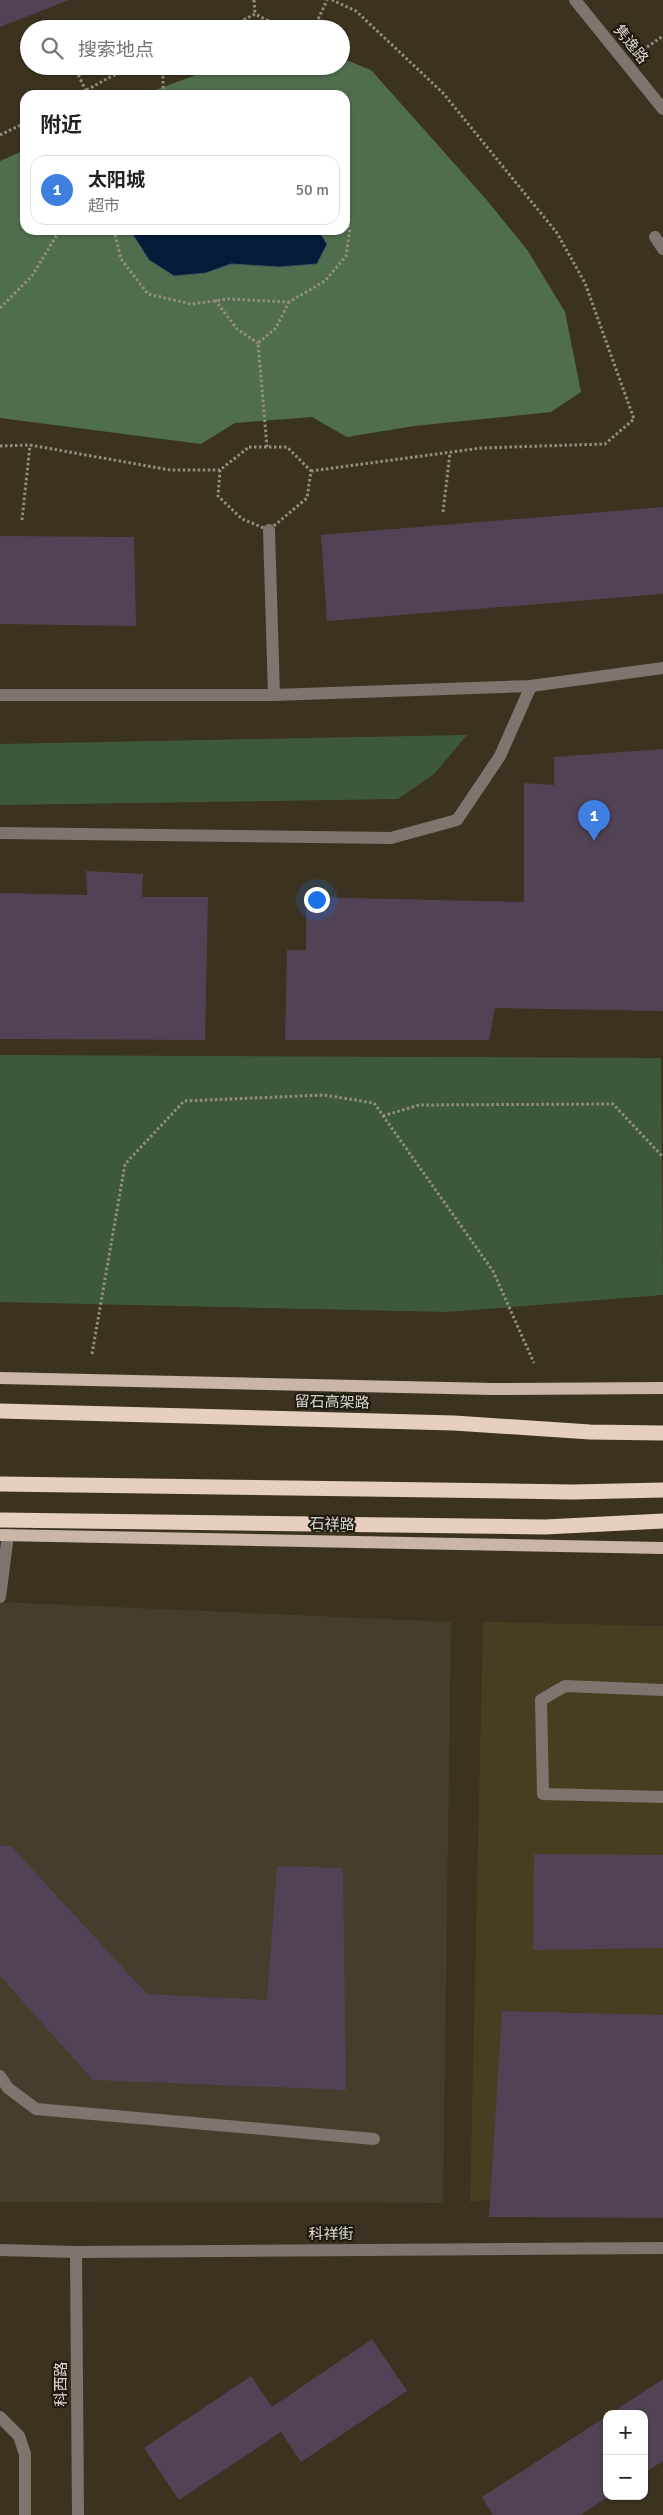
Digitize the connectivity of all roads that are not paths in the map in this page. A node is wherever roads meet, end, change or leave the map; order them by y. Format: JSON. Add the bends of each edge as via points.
{"nodes":[{"id":1,"x":575,"y":0,"type":"edge"},
{"id":2,"x":663,"y":109,"type":"edge"},
{"id":3,"x":655,"y":237,"type":"dead end"},
{"id":4,"x":663,"y":249,"type":"edge"},
{"id":5,"x":270,"y":530,"type":"road end"},
{"id":6,"x":663,"y":668,"type":"edge"},
{"id":7,"x":531,"y":686,"type":"junction"},
{"id":8,"x":0,"y":695,"type":"edge"},
{"id":9,"x":274,"y":695,"type":"junction"},
{"id":10,"x":0,"y":833,"type":"edge"},
{"id":11,"x":0,"y":1378,"type":"edge"},
{"id":12,"x":663,"y":1388,"type":"edge"},
{"id":13,"x":0,"y":1411,"type":"edge"},
{"id":14,"x":663,"y":1433,"type":"edge"},
{"id":15,"x":0,"y":1484,"type":"edge"},
{"id":16,"x":663,"y":1490,"type":"edge"},
{"id":17,"x":0,"y":1520,"type":"edge"},
{"id":18,"x":663,"y":1521,"type":"edge"},
{"id":19,"x":4,"y":1535,"type":"edge"},
{"id":20,"x":663,"y":1548,"type":"edge"},
{"id":21,"x":0,"y":1597,"type":"edge"},
{"id":22,"x":663,"y":1690,"type":"edge"},
{"id":23,"x":663,"y":1797,"type":"edge"},
{"id":24,"x":0,"y":2076,"type":"edge"},
{"id":25,"x":374,"y":2140,"type":"dead end"},
{"id":26,"x":663,"y":2248,"type":"edge"},
{"id":27,"x":0,"y":2250,"type":"edge"},
{"id":28,"x":76,"y":2252,"type":"junction"},
{"id":29,"x":0,"y":2417,"type":"edge"},
{"id":30,"x":26,"y":2509,"type":"edge"},
{"id":31,"x":78,"y":2515,"type":"edge"}],
"edges":[{"from":1,"to":2,"type":"street","name":"隽逸路"},
{"from":3,"to":4,"type":"street"},
{"from":5,"to":9,"type":"street"},
{"from":6,"to":7,"type":"street"},
{"from":7,"to":9,"type":"street"},
{"from":7,"to":10,"type":"street","via":[[500,756],[457,820],[391,838]]},
{"from":8,"to":9,"type":"street"},
{"from":11,"to":12,"type":"main road","via":[[545,1389]]},
{"from":13,"to":14,"type":"highway","name":"留石高架路","via":[[454,1423]]},
{"from":15,"to":16,"type":"highway","via":[[573,1492]]},
{"from":17,"to":18,"type":"highway","via":[[544,1527]]},
{"from":19,"to":20,"type":"main road","name":"石祥路"},
{"from":19,"to":21,"type":"street"},
{"from":22,"to":23,"type":"street","via":[[565,1686],[541,1700],[543,1794]]},
{"from":24,"to":25,"type":"street","via":[[8,2088],[36,2109]]},
{"from":26,"to":28,"type":"street","name":"科祥街"},
{"from":27,"to":28,"type":"street","name":"科祥街"},
{"from":28,"to":31,"type":"street","name":"科西路"},
{"from":29,"to":30,"type":"street","via":[[19,2436],[25,2454]]}]}
